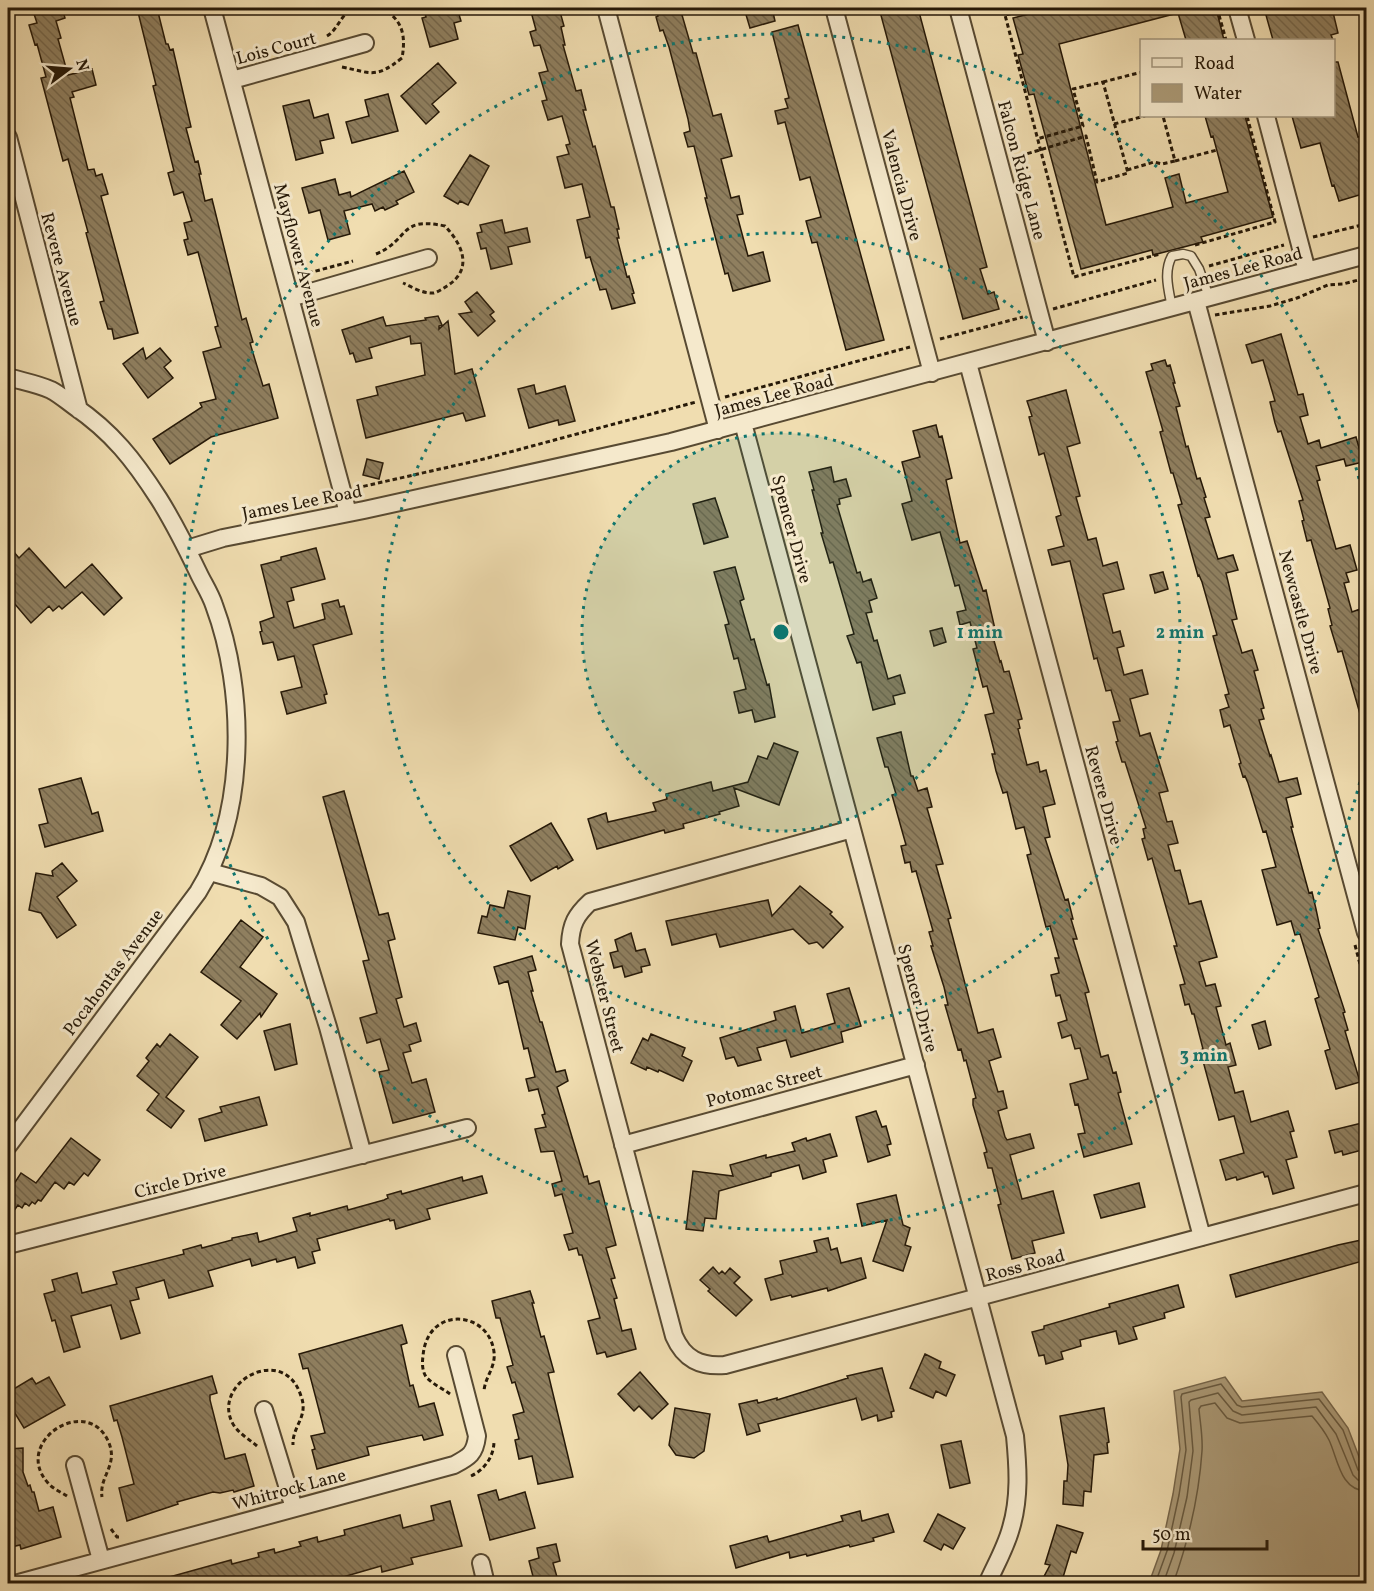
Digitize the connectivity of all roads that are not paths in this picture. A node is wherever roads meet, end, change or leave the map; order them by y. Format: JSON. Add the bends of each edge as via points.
{"nodes":[{"id":1,"x":212,"y":8,"type":"edge"},
{"id":2,"x":606,"y":8,"type":"edge"},
{"id":3,"x":834,"y":8,"type":"edge"},
{"id":4,"x":958,"y":8,"type":"edge"},
{"id":5,"x":1237,"y":8,"type":"edge"},
{"id":6,"x":1246,"y":39,"type":"edge"},
{"id":7,"x":365,"y":43,"type":"dead end"},
{"id":8,"x":232,"y":80,"type":"junction"},
{"id":9,"x":1266,"y":117,"type":"edge"},
{"id":10,"x":8,"y":137,"type":"edge"},
{"id":11,"x":1366,"y":255,"type":"edge"},
{"id":12,"x":428,"y":258,"type":"dead end"},
{"id":13,"x":1307,"y":272,"type":"junction"},
{"id":14,"x":290,"y":298,"type":"junction"},
{"id":15,"x":1203,"y":300,"type":"junction"},
{"id":16,"x":1172,"y":308,"type":"junction"},
{"id":17,"x":1047,"y":342,"type":"junction"},
{"id":18,"x":968,"y":363,"type":"junction"},
{"id":19,"x":932,"y":373,"type":"junction"},
{"id":20,"x":8,"y":377,"type":"edge"},
{"id":21,"x":79,"y":410,"type":"junction"},
{"id":22,"x":743,"y":423,"type":"junction"},
{"id":23,"x":718,"y":430,"type":"junction"},
{"id":24,"x":348,"y":513,"type":"junction"},
{"id":25,"x":187,"y":549,"type":"junction"},
{"id":26,"x":852,"y":829,"type":"junction"},
{"id":27,"x":210,"y":872,"type":"junction"},
{"id":28,"x":1366,"y":933,"type":"edge"},
{"id":29,"x":916,"y":1065,"type":"junction"},
{"id":30,"x":467,"y":1128,"type":"dead end"},
{"id":31,"x":623,"y":1145,"type":"junction"},
{"id":32,"x":8,"y":1146,"type":"edge"},
{"id":33,"x":363,"y":1155,"type":"junction"},
{"id":34,"x":1366,"y":1193,"type":"edge"},
{"id":35,"x":1202,"y":1237,"type":"junction"},
{"id":36,"x":8,"y":1245,"type":"edge"},
{"id":37,"x":978,"y":1298,"type":"junction"},
{"id":38,"x":456,"y":1355,"type":"dead end"},
{"id":39,"x":694,"y":1361,"type":"joint"},
{"id":40,"x":264,"y":1410,"type":"dead end"},
{"id":41,"x":75,"y":1465,"type":"dead end"},
{"id":42,"x":294,"y":1508,"type":"junction"},
{"id":43,"x":101,"y":1560,"type":"junction"},
{"id":44,"x":481,"y":1563,"type":"dead end"},
{"id":45,"x":15,"y":1584,"type":"edge"},
{"id":46,"x":486,"y":1584,"type":"edge"},
{"id":47,"x":987,"y":1584,"type":"edge"}],
"edges":[{"from":1,"to":8,"type":"street","name":"Mayflower Avenue"},
{"from":2,"to":23,"type":"street"},
{"from":3,"to":19,"type":"street","name":"Valencia Drive"},
{"from":4,"to":17,"type":"street","name":"Falcon Ridge Lane"},
{"from":5,"to":6,"type":"street"},
{"from":7,"to":8,"type":"street","name":"Lois Court"},
{"from":8,"to":14,"type":"street","name":"Mayflower Avenue"},
{"from":9,"to":13,"type":"street"},
{"from":10,"to":21,"type":"street","name":"Revere Avenue"},
{"from":11,"to":13,"type":"street","name":"James Lee Road"},
{"from":12,"to":14,"type":"street"},
{"from":13,"to":15,"type":"street","name":"James Lee Road"},
{"from":14,"to":24,"type":"street","name":"Mayflower Avenue"},
{"from":15,"to":16,"type":"street","name":"James Lee Road"},
{"from":15,"to":16,"type":"lane","via":[[1199,268],[1191,256],[1172,256],[1167,265]]},
{"from":15,"to":28,"type":"street","name":"Newcastle Drive"},
{"from":16,"to":17,"type":"street","name":"James Lee Road"},
{"from":17,"to":18,"type":"street","name":"James Lee Road"},
{"from":18,"to":19,"type":"street","name":"James Lee Road"},
{"from":18,"to":35,"type":"street","name":"Revere Drive"},
{"from":19,"to":22,"type":"street","name":"James Lee Road"},
{"from":20,"to":21,"type":"street","name":"Pocahontas Avenue","via":[[51,390]]},
{"from":21,"to":25,"type":"street","name":"Pocahontas Avenue","via":[[101,425],[124,449]]},
{"from":22,"to":23,"type":"street","name":"James Lee Road"},
{"from":22,"to":26,"type":"street","name":"Spencer Drive"},
{"from":23,"to":24,"type":"street","name":"James Lee Road"},
{"from":24,"to":25,"type":"street","name":"James Lee Road"},
{"from":25,"to":27,"type":"street","name":"Pocahontas Avenue","via":[[214,604],[234,693],[235,777],[224,832]]},
{"from":26,"to":29,"type":"street","name":"Spencer Drive"},
{"from":26,"to":31,"type":"street","name":"Webster Street","via":[[627,890],[590,902],[577,914],[571,925],[570,944]]},
{"from":27,"to":32,"type":"street","name":"Pocahontas Avenue"},
{"from":27,"to":33,"type":"street","via":[[261,886],[280,897],[296,922]]},
{"from":29,"to":31,"type":"street","name":"Potomac Street"},
{"from":29,"to":37,"type":"street","name":"Spencer Drive"},
{"from":30,"to":33,"type":"street","name":"Circle Drive"},
{"from":31,"to":39,"type":"street","name":"Webster Street","via":[[674,1336]]},
{"from":33,"to":36,"type":"street","name":"Circle Drive"},
{"from":34,"to":35,"type":"street","name":"Ross Road"},
{"from":35,"to":37,"type":"street","name":"Ross Road"},
{"from":37,"to":39,"type":"street","name":"Ross Road","via":[[725,1365]]},
{"from":37,"to":47,"type":"street","name":"Spencer Drive","via":[[1015,1436],[1018,1466],[1017,1504],[1011,1529]]},
{"from":38,"to":42,"type":"street","name":"Whitrock Lane","via":[[477,1436],[476,1449],[467,1458],[454,1465]]},
{"from":40,"to":42,"type":"street"},
{"from":41,"to":43,"type":"street"},
{"from":42,"to":43,"type":"street","name":"Whitrock Lane"},
{"from":43,"to":45,"type":"street","name":"Whitrock Lane"},
{"from":44,"to":46,"type":"street"}]}
